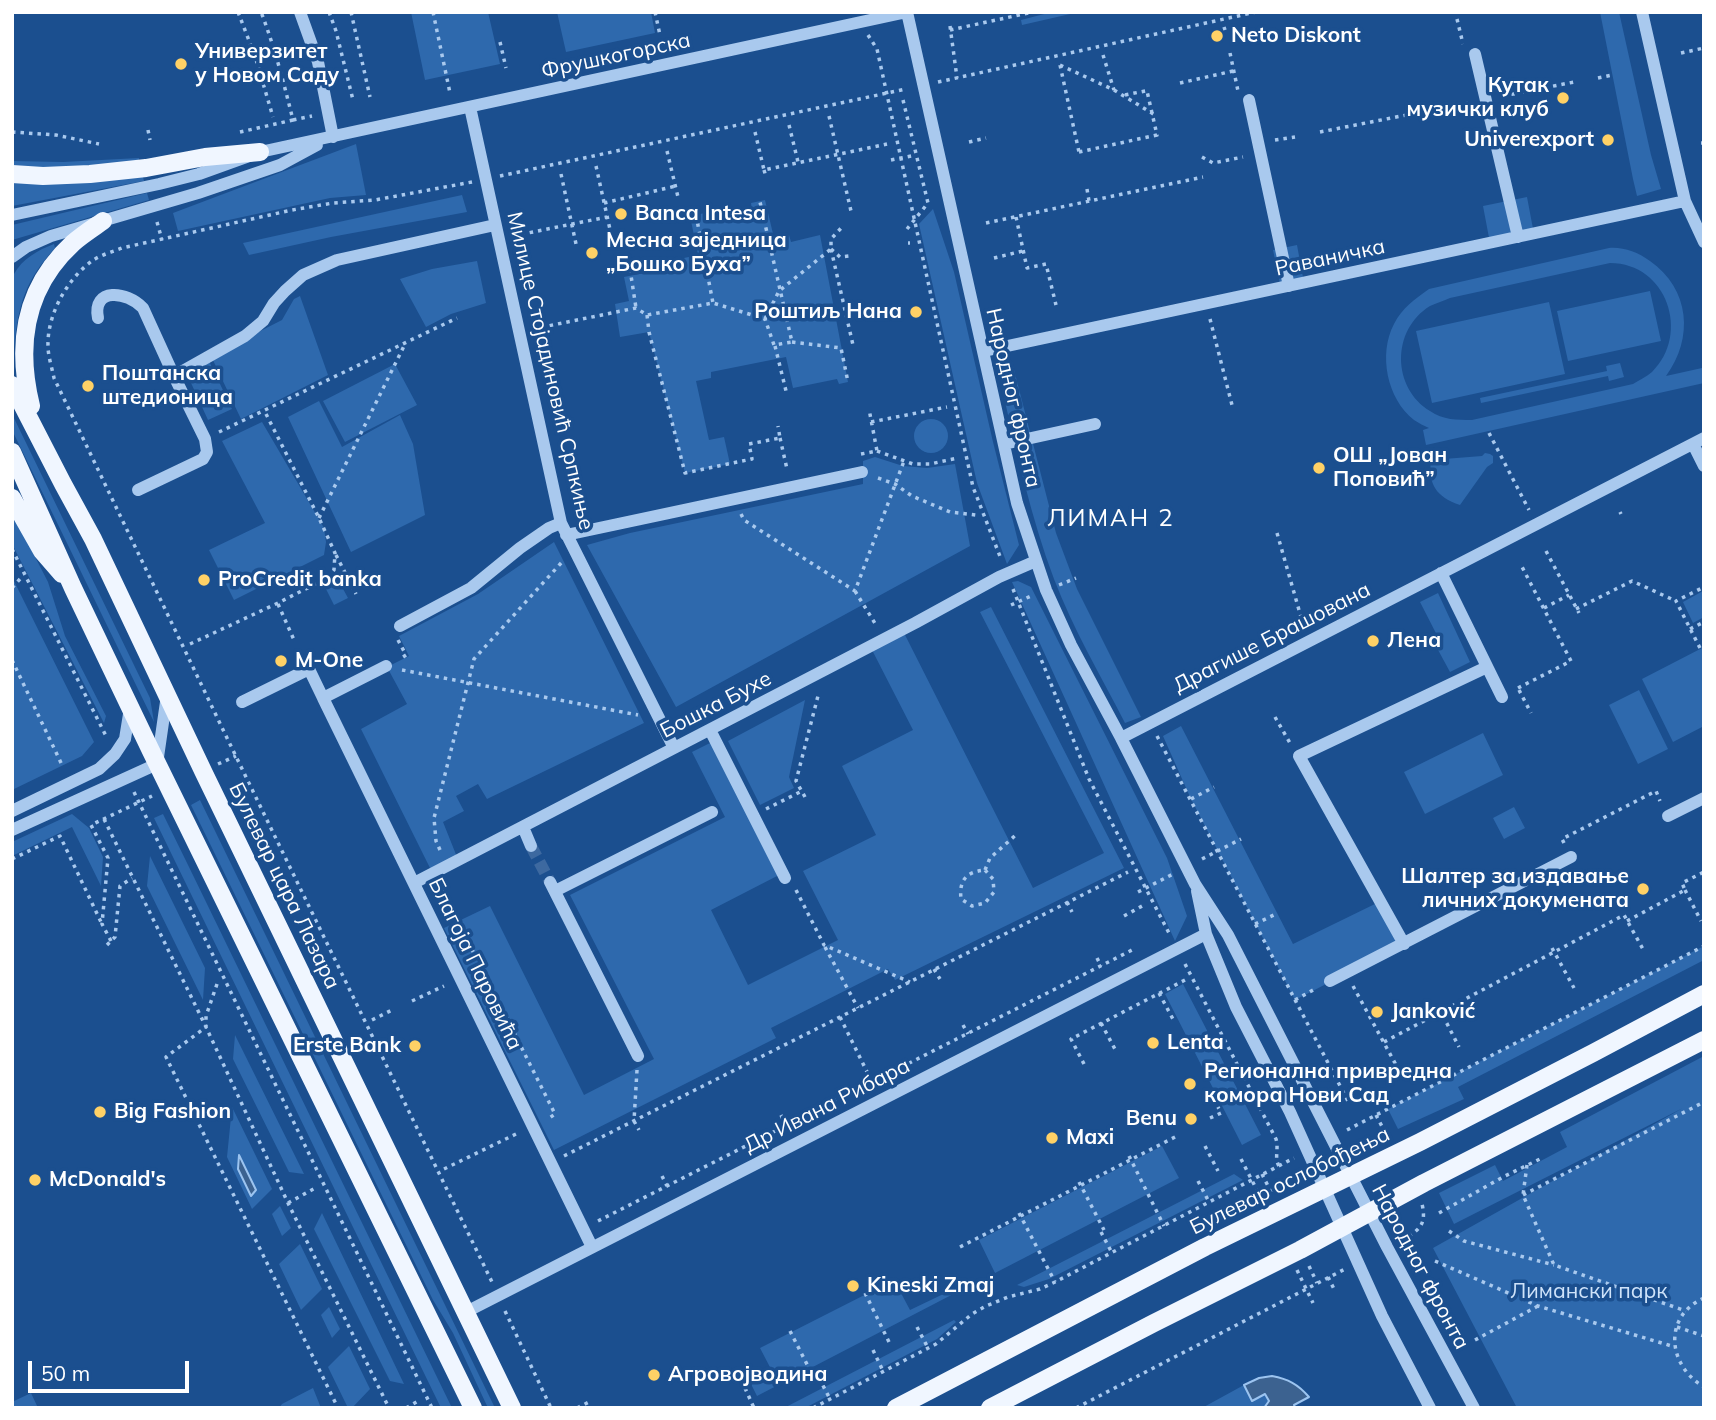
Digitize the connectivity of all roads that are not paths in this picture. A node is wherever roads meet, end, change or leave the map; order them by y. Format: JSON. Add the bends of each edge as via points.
{"nodes":[{"id":1,"x":300,"y":12,"type":"edge"},
{"id":2,"x":907,"y":12,"type":"edge"},
{"id":3,"x":1642,"y":12,"type":"edge"},
{"id":4,"x":1475,"y":54,"type":"dead end"},
{"id":5,"x":1249,"y":100,"type":"dead end"},
{"id":6,"x":470,"y":107,"type":"junction"},
{"id":7,"x":333,"y":137,"type":"junction"},
{"id":8,"x":260,"y":152,"type":"junction"},
{"id":9,"x":12,"y":174,"type":"edge"},
{"id":10,"x":1685,"y":201,"type":"junction"},
{"id":11,"x":12,"y":215,"type":"edge"},
{"id":12,"x":103,"y":221,"type":"junction"},
{"id":13,"x":495,"y":225,"type":"junction"},
{"id":14,"x":1518,"y":237,"type":"junction"},
{"id":15,"x":1704,"y":242,"type":"edge"},
{"id":16,"x":12,"y":257,"type":"edge"},
{"id":17,"x":1289,"y":286,"type":"junction"},
{"id":18,"x":99,"y":318,"type":"dead end"},
{"id":19,"x":984,"y":351,"type":"junction"},
{"id":20,"x":174,"y":376,"type":"junction"},
{"id":21,"x":12,"y":385,"type":"edge"},
{"id":22,"x":1095,"y":424,"type":"dead end"},
{"id":23,"x":37,"y":433,"type":"junction"},
{"id":24,"x":1698,"y":441,"type":"edge"},
{"id":25,"x":1004,"y":444,"type":"junction"},
{"id":26,"x":12,"y":452,"type":"edge"},
{"id":27,"x":1704,"y":466,"type":"edge"},
{"id":28,"x":862,"y":472,"type":"road end"},
{"id":29,"x":138,"y":490,"type":"dead end"},
{"id":30,"x":12,"y":498,"type":"edge"},
{"id":31,"x":563,"y":529,"type":"junction"},
{"id":32,"x":1035,"y":561,"type":"junction"},
{"id":33,"x":1441,"y":573,"type":"junction"},
{"id":34,"x":74,"y":587,"type":"junction"},
{"id":35,"x":400,"y":626,"type":"road end"},
{"id":36,"x":386,"y":666,"type":"road end"},
{"id":37,"x":1486,"y":667,"type":"junction"},
{"id":38,"x":167,"y":695,"type":"junction"},
{"id":39,"x":1502,"y":697,"type":"dead end"},
{"id":40,"x":323,"y":698,"type":"junction"},
{"id":41,"x":242,"y":702,"type":"dead end"},
{"id":42,"x":130,"y":708,"type":"junction"},
{"id":43,"x":710,"y":730,"type":"junction"},
{"id":44,"x":1121,"y":738,"type":"junction"},
{"id":45,"x":674,"y":748,"type":"junction"},
{"id":46,"x":157,"y":764,"type":"junction"},
{"id":47,"x":1704,"y":798,"type":"edge"},
{"id":48,"x":12,"y":811,"type":"edge"},
{"id":49,"x":712,"y":811,"type":"dead end"},
{"id":50,"x":1668,"y":816,"type":"road end"},
{"id":51,"x":523,"y":827,"type":"junction"},
{"id":52,"x":12,"y":830,"type":"edge"},
{"id":53,"x":531,"y":846,"type":"tunnel mouth"},
{"id":54,"x":1571,"y":857,"type":"road end"},
{"id":55,"x":785,"y":878,"type":"dead end"},
{"id":56,"x":414,"y":883,"type":"junction"},
{"id":57,"x":1195,"y":884,"type":"junction"},
{"id":58,"x":1206,"y":934,"type":"junction"},
{"id":59,"x":1404,"y":944,"type":"junction"},
{"id":60,"x":1330,"y":981,"type":"road end"},
{"id":61,"x":1704,"y":993,"type":"edge"},
{"id":62,"x":1704,"y":1040,"type":"edge"},
{"id":63,"x":638,"y":1056,"type":"road end"},
{"id":64,"x":1350,"y":1176,"type":"junction"},
{"id":65,"x":1324,"y":1189,"type":"junction"},
{"id":66,"x":1369,"y":1213,"type":"junction"},
{"id":67,"x":1341,"y":1228,"type":"junction"},
{"id":68,"x":592,"y":1247,"type":"junction"},
{"id":69,"x":466,"y":1312,"type":"junction"},
{"id":70,"x":472,"y":1408,"type":"edge"},
{"id":71,"x":512,"y":1408,"type":"edge"},
{"id":72,"x":895,"y":1408,"type":"edge"},
{"id":73,"x":990,"y":1408,"type":"edge"},
{"id":74,"x":1430,"y":1408,"type":"edge"},
{"id":75,"x":1474,"y":1408,"type":"edge"}],
"edges":[{"from":1,"to":7,"type":"street","via":[[318,62]]},
{"from":2,"to":6,"type":"street","name":"Фрушкогорска"},
{"from":2,"to":19,"type":"street","name":"Народног фронта"},
{"from":3,"to":10,"type":"street"},
{"from":4,"to":14,"type":"street"},
{"from":5,"to":17,"type":"street"},
{"from":6,"to":7,"type":"street","name":"Фрушкогорска"},
{"from":6,"to":13,"type":"street","name":"Милице Стојадиновић Српкиње"},
{"from":7,"to":8,"type":"street","name":"Фрушкогорска"},
{"from":7,"to":12,"type":"street","name":"Фрушкогорска","via":[[280,165]]},
{"from":8,"to":9,"type":"main road","via":[[90,174]]},
{"from":8,"to":11,"type":"street","name":"Фрушкогорска","via":[[199,174]]},
{"from":10,"to":14,"type":"street","name":"Раваничка"},
{"from":10,"to":15,"type":"street"},
{"from":12,"to":16,"type":"street","name":"Фрушкогорска","via":[[51,236]]},
{"from":12,"to":23,"type":"main road","via":[[57,261],[36,292],[27,316],[23,357]]},
{"from":13,"to":20,"type":"street","via":[[337,260],[303,275],[245,336]]},
{"from":13,"to":31,"type":"street","name":"Милице Стојадиновић Српкиње"},
{"from":14,"to":17,"type":"street","name":"Раваничка"},
{"from":17,"to":19,"type":"street","name":"Раваничка"},
{"from":18,"to":20,"type":"street","via":[[98,304],[104,298],[118,294],[135,300]]},
{"from":19,"to":25,"type":"street","name":"Народног фронта"},
{"from":20,"to":29,"type":"street","via":[[207,452],[203,459]]},
{"from":21,"to":23,"type":"main road","name":"Булевар цара Лазара"},
{"from":22,"to":25,"type":"street"},
{"from":23,"to":38,"type":"main road","name":"Булевар цара Лазара"},
{"from":24,"to":27,"type":"street","name":"Драгише Брашована"},
{"from":24,"to":33,"type":"street","name":"Драгише Брашована"},
{"from":25,"to":32,"type":"street","name":"Народног фронта"},
{"from":26,"to":34,"type":"main road"},
{"from":28,"to":31,"type":"street"},
{"from":30,"to":34,"type":"main road","via":[[41,551]]},
{"from":31,"to":35,"type":"street","via":[[549,528],[471,589]]},
{"from":31,"to":45,"type":"street","name":"Милице Стојадиновић Српкиње"},
{"from":32,"to":43,"type":"street","name":"Бошка Бухе"},
{"from":32,"to":44,"type":"street","name":"Народног фронта","via":[[1071,645]]},
{"from":33,"to":37,"type":"street"},
{"from":33,"to":44,"type":"street","name":"Драгише Брашована"},
{"from":34,"to":42,"type":"main road"},
{"from":36,"to":40,"type":"street"},
{"from":37,"to":39,"type":"street"},
{"from":37,"to":59,"type":"street","via":[[1299,757]]},
{"from":38,"to":46,"type":"street"},
{"from":38,"to":69,"type":"main road","name":"Булевар цара Лазара"},
{"from":40,"to":41,"type":"street","name":"Благоја Паровића","via":[[309,669]]},
{"from":40,"to":56,"type":"street","name":"Благоја Паровића"},
{"from":42,"to":46,"type":"main road"},
{"from":42,"to":48,"type":"street","via":[[125,738],[99,769]]},
{"from":43,"to":45,"type":"street","name":"Бошка Бухе"},
{"from":43,"to":55,"type":"street"},
{"from":44,"to":57,"type":"street","name":"Народног фронта"},
{"from":45,"to":51,"type":"street","name":"Бошка Бухе"},
{"from":46,"to":52,"type":"street"},
{"from":46,"to":70,"type":"main road"},
{"from":47,"to":50,"type":"street"},
{"from":49,"to":63,"type":"street","via":[[552,886]]},
{"from":51,"to":53,"type":"street"},
{"from":51,"to":56,"type":"street","name":"Бошка Бухе"},
{"from":54,"to":59,"type":"street"},
{"from":56,"to":68,"type":"street","name":"Благоја Паровића"},
{"from":57,"to":58,"type":"street","name":"Народног фронта"},
{"from":57,"to":64,"type":"street","name":"Народног фронта","via":[[1228,935]]},
{"from":58,"to":65,"type":"street","name":"Народног фронта"},
{"from":58,"to":68,"type":"street","name":"Др Ивана Рибара"},
{"from":59,"to":60,"type":"street"},
{"from":61,"to":64,"type":"main road","name":"Булевар ослобођења"},
{"from":62,"to":66,"type":"main road"},
{"from":64,"to":65,"type":"main road","name":"Булевар ослобођења"},
{"from":64,"to":66,"type":"street","name":"Народног фронта"},
{"from":65,"to":67,"type":"street","name":"Народног фронта"},
{"from":65,"to":72,"type":"main road","name":"Булевар ослобођења"},
{"from":66,"to":67,"type":"main road"},
{"from":66,"to":75,"type":"street","name":"Народног фронта"},
{"from":67,"to":73,"type":"main road"},
{"from":67,"to":74,"type":"street","name":"Народног фронта"},
{"from":68,"to":69,"type":"street","name":"Др Ивана Рибара"},
{"from":69,"to":71,"type":"main road","name":"Булевар цара Лазара"}]}
